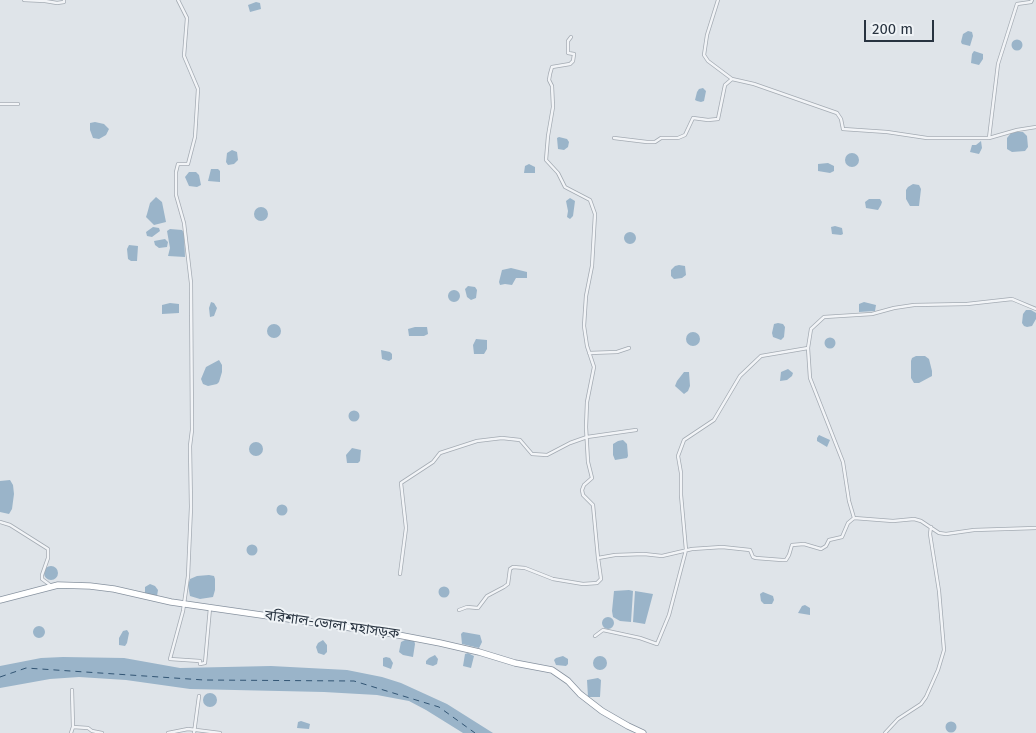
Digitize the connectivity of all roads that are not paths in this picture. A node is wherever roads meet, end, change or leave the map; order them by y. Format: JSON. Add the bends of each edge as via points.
{"nodes":[{"id":1,"x":24,"y":0,"type":"edge"},
{"id":2,"x":64,"y":0,"type":"edge"},
{"id":3,"x":178,"y":0,"type":"edge"},
{"id":4,"x":718,"y":0,"type":"edge"},
{"id":5,"x":1032,"y":0,"type":"edge"},
{"id":6,"x":571,"y":37,"type":"dead end"},
{"id":7,"x":732,"y":78,"type":"junction"},
{"id":8,"x":0,"y":104,"type":"edge"},
{"id":9,"x":18,"y":104,"type":"dead end"},
{"id":10,"x":1036,"y":127,"type":"edge"},
{"id":11,"x":614,"y":138,"type":"dead end"},
{"id":12,"x":989,"y":138,"type":"junction"},
{"id":13,"x":1036,"y":309,"type":"edge"},
{"id":14,"x":629,"y":348,"type":"dead end"},
{"id":15,"x":808,"y":348,"type":"junction"},
{"id":16,"x":589,"y":353,"type":"junction"},
{"id":17,"x":636,"y":430,"type":"dead end"},
{"id":18,"x":587,"y":437,"type":"junction"},
{"id":19,"x":854,"y":518,"type":"junction"},
{"id":20,"x":0,"y":522,"type":"edge"},
{"id":21,"x":931,"y":527,"type":"junction"},
{"id":22,"x":1036,"y":528,"type":"edge"},
{"id":23,"x":686,"y":550,"type":"junction"},
{"id":24,"x":598,"y":558,"type":"junction"},
{"id":25,"x":400,"y":574,"type":"dead end"},
{"id":26,"x":51,"y":586,"type":"junction"},
{"id":27,"x":0,"y":600,"type":"edge"},
{"id":28,"x":184,"y":604,"type":"junction"},
{"id":29,"x":210,"y":608,"type":"junction"},
{"id":30,"x":460,"y":610,"type":"dead end"},
{"id":31,"x":595,"y":636,"type":"dead end"},
{"id":32,"x":72,"y":690,"type":"dead end"},
{"id":33,"x":198,"y":696,"type":"dead end"},
{"id":34,"x":73,"y":727,"type":"junction"},
{"id":35,"x":195,"y":732,"type":"edge"},
{"id":36,"x":71,"y":733,"type":"edge"},
{"id":37,"x":102,"y":733,"type":"edge"},
{"id":38,"x":168,"y":733,"type":"edge"},
{"id":39,"x":220,"y":733,"type":"edge"},
{"id":40,"x":643,"y":733,"type":"edge"},
{"id":41,"x":885,"y":733,"type":"edge"}],
"edges":[{"from":1,"to":2,"type":"street","via":[[57,3]]},
{"from":3,"to":28,"type":"street","via":[[187,18],[184,56],[198,89],[195,138],[188,164],[178,164],[176,172],[176,195],[184,223],[191,300],[191,507]]},
{"from":4,"to":7,"type":"street","via":[[704,55]]},
{"from":5,"to":12,"type":"street","via":[[1017,4],[998,64]]},
{"from":6,"to":16,"type":"street","via":[[567,47],[568,53],[574,54],[573,61],[552,67],[550,74],[553,107],[546,160],[565,187],[590,200],[595,214],[584,326]]},
{"from":7,"to":11,"type":"street","via":[[725,85],[718,119],[693,118],[685,135],[678,138],[661,138],[655,142]]},
{"from":7,"to":12,"type":"street","via":[[837,113],[843,129],[927,138]]},
{"from":8,"to":9,"type":"street"},
{"from":10,"to":12,"type":"street"},
{"from":13,"to":15,"type":"street","via":[[1012,299],[914,305],[872,314],[824,317],[811,329]]},
{"from":14,"to":16,"type":"street"},
{"from":15,"to":19,"type":"street","via":[[810,378],[843,462]]},
{"from":15,"to":23,"type":"street","via":[[761,356],[740,376],[714,420],[684,440],[678,456]]},
{"from":16,"to":18,"type":"street","via":[[594,367],[587,402]]},
{"from":17,"to":18,"type":"street"},
{"from":18,"to":24,"type":"street","via":[[592,478],[582,490],[593,505]]},
{"from":18,"to":25,"type":"street","via":[[547,455],[532,454],[520,440],[502,438],[477,441],[440,453],[433,462],[401,483],[406,528]]},
{"from":19,"to":21,"type":"street","via":[[914,519]]},
{"from":19,"to":23,"type":"street","via":[[848,523],[842,538],[830,540],[821,549],[804,544],[792,545],[786,560],[756,558],[747,549]]},
{"from":20,"to":26,"type":"street","via":[[10,524],[48,549],[42,575]]},
{"from":21,"to":22,"type":"street","via":[[946,534]]},
{"from":21,"to":41,"type":"street","via":[[944,650],[926,697]]},
{"from":23,"to":24,"type":"street","via":[[662,556],[634,554]]},
{"from":23,"to":31,"type":"street","via":[[669,615],[657,644],[603,630]]},
{"from":24,"to":30,"type":"street","via":[[601,580],[596,583],[575,584],[513,567],[510,568],[508,584],[487,596],[478,608]]},
{"from":26,"to":27,"type":"highway","name":"বরিশাল-ভোলা মহাসড়ক"},
{"from":26,"to":28,"type":"highway","name":"বরিশাল-ভোলা মহাসড়ক","via":[[100,587]]},
{"from":28,"to":29,"type":"highway","name":"বরিশাল-ভোলা মহাসড়ক"},
{"from":28,"to":29,"type":"street","via":[[171,659],[200,660],[200,664],[205,663]]},
{"from":29,"to":40,"type":"highway","name":"বরিশাল-ভোলা মহাসড়ক","via":[[394,634],[552,670],[602,711]]},
{"from":32,"to":34,"type":"street"},
{"from":33,"to":35,"type":"street"},
{"from":34,"to":36,"type":"street"},
{"from":34,"to":37,"type":"street"},
{"from":35,"to":38,"type":"street","via":[[188,729]]},
{"from":35,"to":39,"type":"street"}]}
